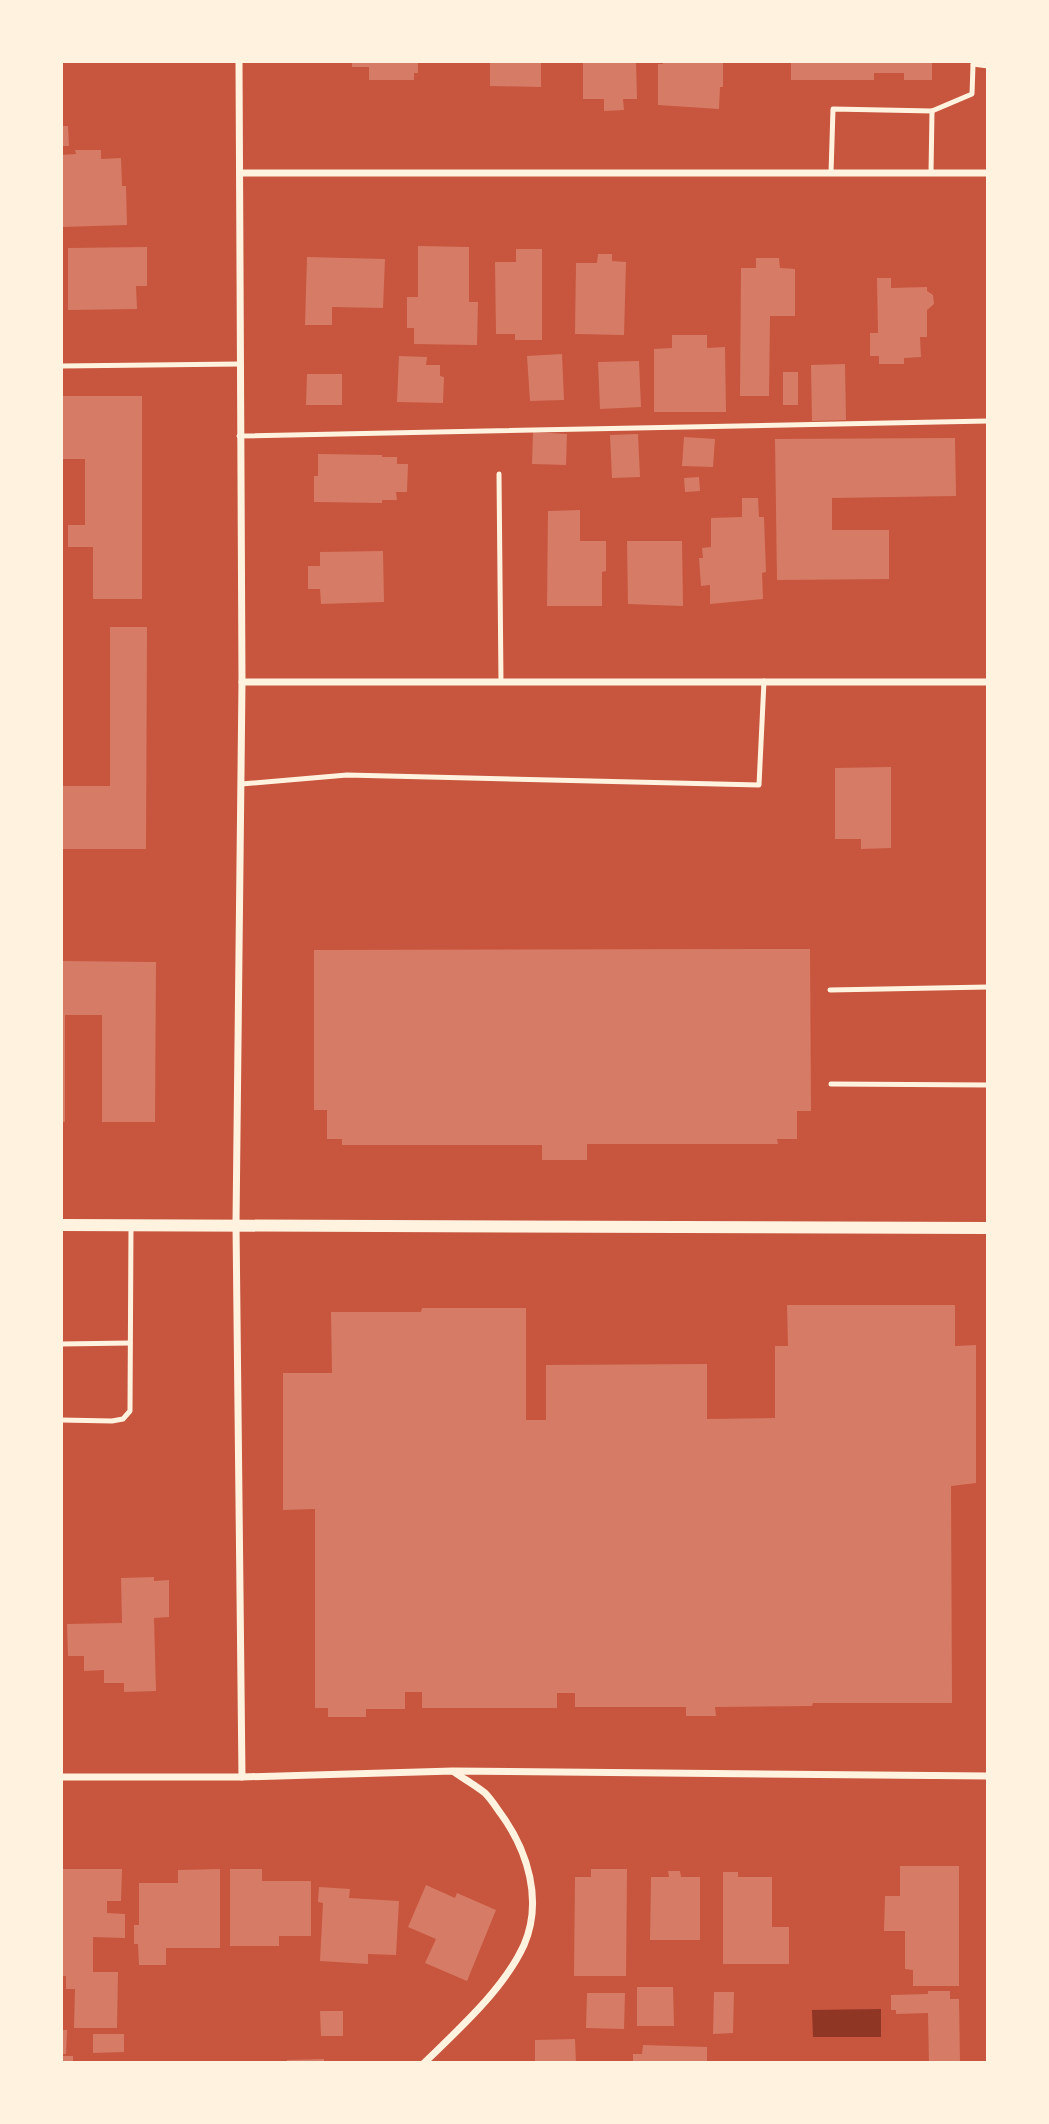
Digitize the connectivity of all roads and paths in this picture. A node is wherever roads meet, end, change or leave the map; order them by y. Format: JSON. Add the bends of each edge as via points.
{"nodes":[{"id":1,"x":239,"y":61,"type":"edge"},
{"id":2,"x":973,"y":63,"type":"edge"},
{"id":3,"x":988,"y":66,"type":"edge"},
{"id":4,"x":932,"y":111,"type":"junction"},
{"id":5,"x":240,"y":173,"type":"junction"},
{"id":6,"x":831,"y":173,"type":"junction"},
{"id":7,"x":931,"y":173,"type":"junction"},
{"id":8,"x":988,"y":173,"type":"edge"},
{"id":9,"x":239,"y":364,"type":"junction"},
{"id":10,"x":61,"y":366,"type":"edge"},
{"id":11,"x":988,"y":421,"type":"edge"},
{"id":12,"x":239,"y":436,"type":"junction"},
{"id":13,"x":499,"y":474,"type":"dead end"},
{"id":14,"x":764,"y":681,"type":"junction"},
{"id":15,"x":242,"y":682,"type":"junction"},
{"id":16,"x":501,"y":682,"type":"junction"},
{"id":17,"x":988,"y":682,"type":"edge"},
{"id":18,"x":241,"y":784,"type":"junction"},
{"id":19,"x":988,"y":987,"type":"edge"},
{"id":20,"x":830,"y":989,"type":"dead end"},
{"id":21,"x":831,"y":1084,"type":"dead end"},
{"id":22,"x":988,"y":1085,"type":"edge"},
{"id":23,"x":236,"y":1224,"type":"junction"},
{"id":24,"x":61,"y":1225,"type":"edge"},
{"id":25,"x":131,"y":1225,"type":"junction"},
{"id":26,"x":988,"y":1228,"type":"edge"},
{"id":27,"x":130,"y":1343,"type":"junction"},
{"id":28,"x":61,"y":1344,"type":"edge"},
{"id":29,"x":61,"y":1420,"type":"edge"},
{"id":30,"x":453,"y":1772,"type":"junction"},
{"id":31,"x":988,"y":1776,"type":"edge"},
{"id":32,"x":61,"y":1777,"type":"edge"},
{"id":33,"x":242,"y":1777,"type":"junction"},
{"id":34,"x":424,"y":2063,"type":"edge"}],
"edges":[{"from":1,"to":5,"type":"street"},
{"from":2,"to":3,"type":"lane"},
{"from":2,"to":4,"type":"lane","via":[[972,94]]},
{"from":4,"to":6,"type":"lane","via":[[832,108]]},
{"from":4,"to":7,"type":"lane"},
{"from":5,"to":6,"type":"street"},
{"from":5,"to":9,"type":"street"},
{"from":6,"to":7,"type":"street"},
{"from":7,"to":8,"type":"street"},
{"from":9,"to":10,"type":"lane"},
{"from":9,"to":12,"type":"street"},
{"from":11,"to":12,"type":"lane"},
{"from":12,"to":15,"type":"street"},
{"from":13,"to":16,"type":"lane"},
{"from":14,"to":16,"type":"street"},
{"from":14,"to":17,"type":"street"},
{"from":14,"to":18,"type":"lane","via":[[759,785],[347,775]]},
{"from":15,"to":16,"type":"street"},
{"from":15,"to":18,"type":"street"},
{"from":18,"to":23,"type":"street"},
{"from":19,"to":20,"type":"lane"},
{"from":21,"to":22,"type":"lane"},
{"from":23,"to":25,"type":"street"},
{"from":23,"to":26,"type":"street"},
{"from":23,"to":33,"type":"street"},
{"from":24,"to":25,"type":"street"},
{"from":25,"to":27,"type":"lane"},
{"from":27,"to":28,"type":"lane"},
{"from":27,"to":29,"type":"lane","via":[[130,1411],[123,1419]]},
{"from":30,"to":31,"type":"street"},
{"from":30,"to":33,"type":"street"},
{"from":30,"to":34,"type":"street","via":[[486,1795],[508,1824],[524,1854],[532,1889],[531,1916],[524,1944],[508,1972],[465,2024]]},
{"from":32,"to":33,"type":"street"}]}
